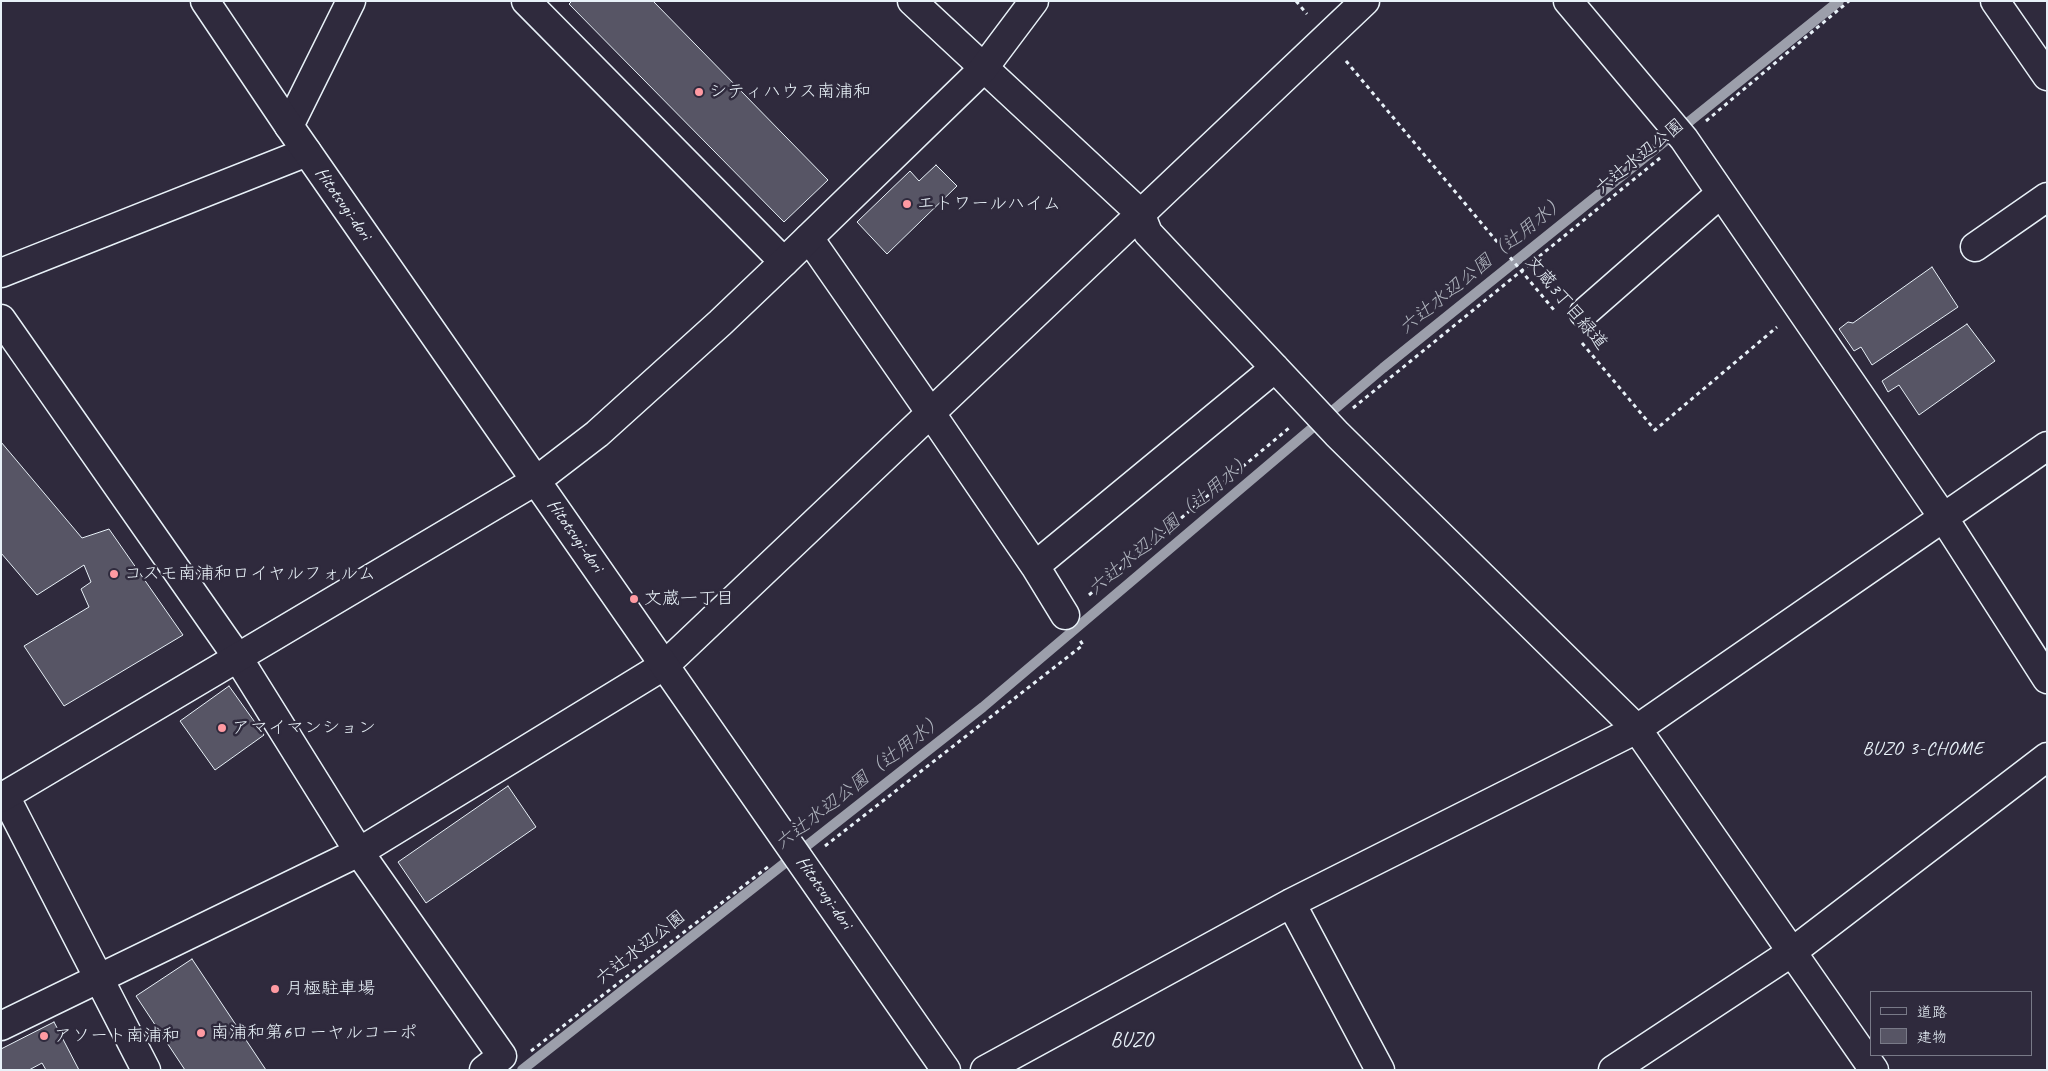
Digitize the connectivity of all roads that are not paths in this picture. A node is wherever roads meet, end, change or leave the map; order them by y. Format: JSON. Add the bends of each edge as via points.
{"nodes":[{"id":1,"x":205,"y":1,"type":"edge"},
{"id":2,"x":351,"y":1,"type":"edge"},
{"id":3,"x":526,"y":1,"type":"edge"},
{"id":4,"x":912,"y":1,"type":"edge"},
{"id":5,"x":1034,"y":1,"type":"edge"},
{"id":6,"x":1365,"y":1,"type":"edge"},
{"id":7,"x":1568,"y":1,"type":"edge"},
{"id":8,"x":1995,"y":1,"type":"edge"},
{"id":9,"x":982,"y":69,"type":"junction"},
{"id":10,"x":2047,"y":76,"type":"edge"},
{"id":11,"x":289,"y":126,"type":"junction"},
{"id":12,"x":307,"y":152,"type":"junction"},
{"id":13,"x":1721,"y":193,"type":"junction"},
{"id":14,"x":2047,"y":197,"type":"edge"},
{"id":15,"x":1140,"y":214,"type":"junction"},
{"id":16,"x":809,"y":238,"type":"junction"},
{"id":17,"x":1975,"y":247,"type":"dead end"},
{"id":18,"x":784,"y":262,"type":"junction"},
{"id":19,"x":1,"y":273,"type":"edge"},
{"id":20,"x":1,"y":319,"type":"edge"},
{"id":21,"x":1574,"y":323,"type":"road end"},
{"id":22,"x":1275,"y":368,"type":"junction"},
{"id":23,"x":930,"y":412,"type":"junction"},
{"id":24,"x":2047,"y":446,"type":"edge"},
{"id":25,"x":537,"y":480,"type":"junction"},
{"id":26,"x":1943,"y":517,"type":"junction"},
{"id":27,"x":1035,"y":566,"type":"junction"},
{"id":28,"x":1065,"y":615,"type":"dead end"},
{"id":29,"x":238,"y":658,"type":"junction"},
{"id":30,"x":665,"y":665,"type":"junction"},
{"id":31,"x":2047,"y":679,"type":"edge"},
{"id":32,"x":1636,"y":729,"type":"junction"},
{"id":33,"x":2047,"y":756,"type":"edge"},
{"id":34,"x":3,"y":797,"type":"edge"},
{"id":35,"x":359,"y":852,"type":"junction"},
{"id":36,"x":1290,"y":903,"type":"junction"},
{"id":37,"x":1792,"y":952,"type":"junction"},
{"id":38,"x":99,"y":978,"type":"junction"},
{"id":39,"x":1,"y":1026,"type":"edge"},
{"id":40,"x":146,"y":1070,"type":"edge"},
{"id":41,"x":484,"y":1070,"type":"edge"},
{"id":42,"x":946,"y":1070,"type":"edge"},
{"id":43,"x":985,"y":1070,"type":"edge"},
{"id":44,"x":1380,"y":1070,"type":"edge"},
{"id":45,"x":1613,"y":1070,"type":"edge"},
{"id":46,"x":1874,"y":1070,"type":"edge"}],
"edges":[{"from":1,"to":11,"type":"street","name":"Hitotsugi-dori"},
{"from":2,"to":11,"type":"street"},
{"from":3,"to":18,"type":"street"},
{"from":4,"to":9,"type":"street"},
{"from":5,"to":9,"type":"street"},
{"from":6,"to":15,"type":"street"},
{"from":7,"to":13,"type":"street","via":[[1684,139]]},
{"from":8,"to":10,"type":"street"},
{"from":9,"to":15,"type":"street"},
{"from":9,"to":16,"type":"street"},
{"from":11,"to":12,"type":"street","name":"Hitotsugi-dori"},
{"from":12,"to":19,"type":"street"},
{"from":12,"to":25,"type":"street","name":"Hitotsugi-dori"},
{"from":13,"to":21,"type":"street"},
{"from":13,"to":26,"type":"street"},
{"from":14,"to":17,"type":"street"},
{"from":15,"to":22,"type":"street","via":[[1148,233]]},
{"from":15,"to":23,"type":"street"},
{"from":16,"to":18,"type":"street"},
{"from":16,"to":23,"type":"street"},
{"from":18,"to":25,"type":"street","via":[[597,434]]},
{"from":20,"to":29,"type":"street"},
{"from":22,"to":27,"type":"street"},
{"from":22,"to":32,"type":"street","via":[[1324,421]]},
{"from":23,"to":27,"type":"street"},
{"from":23,"to":30,"type":"street"},
{"from":24,"to":26,"type":"street"},
{"from":25,"to":29,"type":"street"},
{"from":25,"to":30,"type":"street","name":"Hitotsugi-dori"},
{"from":26,"to":31,"type":"street"},
{"from":26,"to":32,"type":"street"},
{"from":27,"to":28,"type":"street"},
{"from":29,"to":34,"type":"street"},
{"from":29,"to":35,"type":"street"},
{"from":30,"to":35,"type":"street"},
{"from":30,"to":42,"type":"street","name":"Hitotsugi-dori"},
{"from":32,"to":36,"type":"street"},
{"from":32,"to":37,"type":"street"},
{"from":33,"to":37,"type":"street"},
{"from":34,"to":38,"type":"street"},
{"from":35,"to":38,"type":"street"},
{"from":35,"to":41,"type":"street","via":[[502,1056]]},
{"from":36,"to":43,"type":"street"},
{"from":36,"to":44,"type":"street"},
{"from":37,"to":45,"type":"street"},
{"from":37,"to":46,"type":"street"},
{"from":38,"to":39,"type":"street"},
{"from":38,"to":40,"type":"street"}]}
